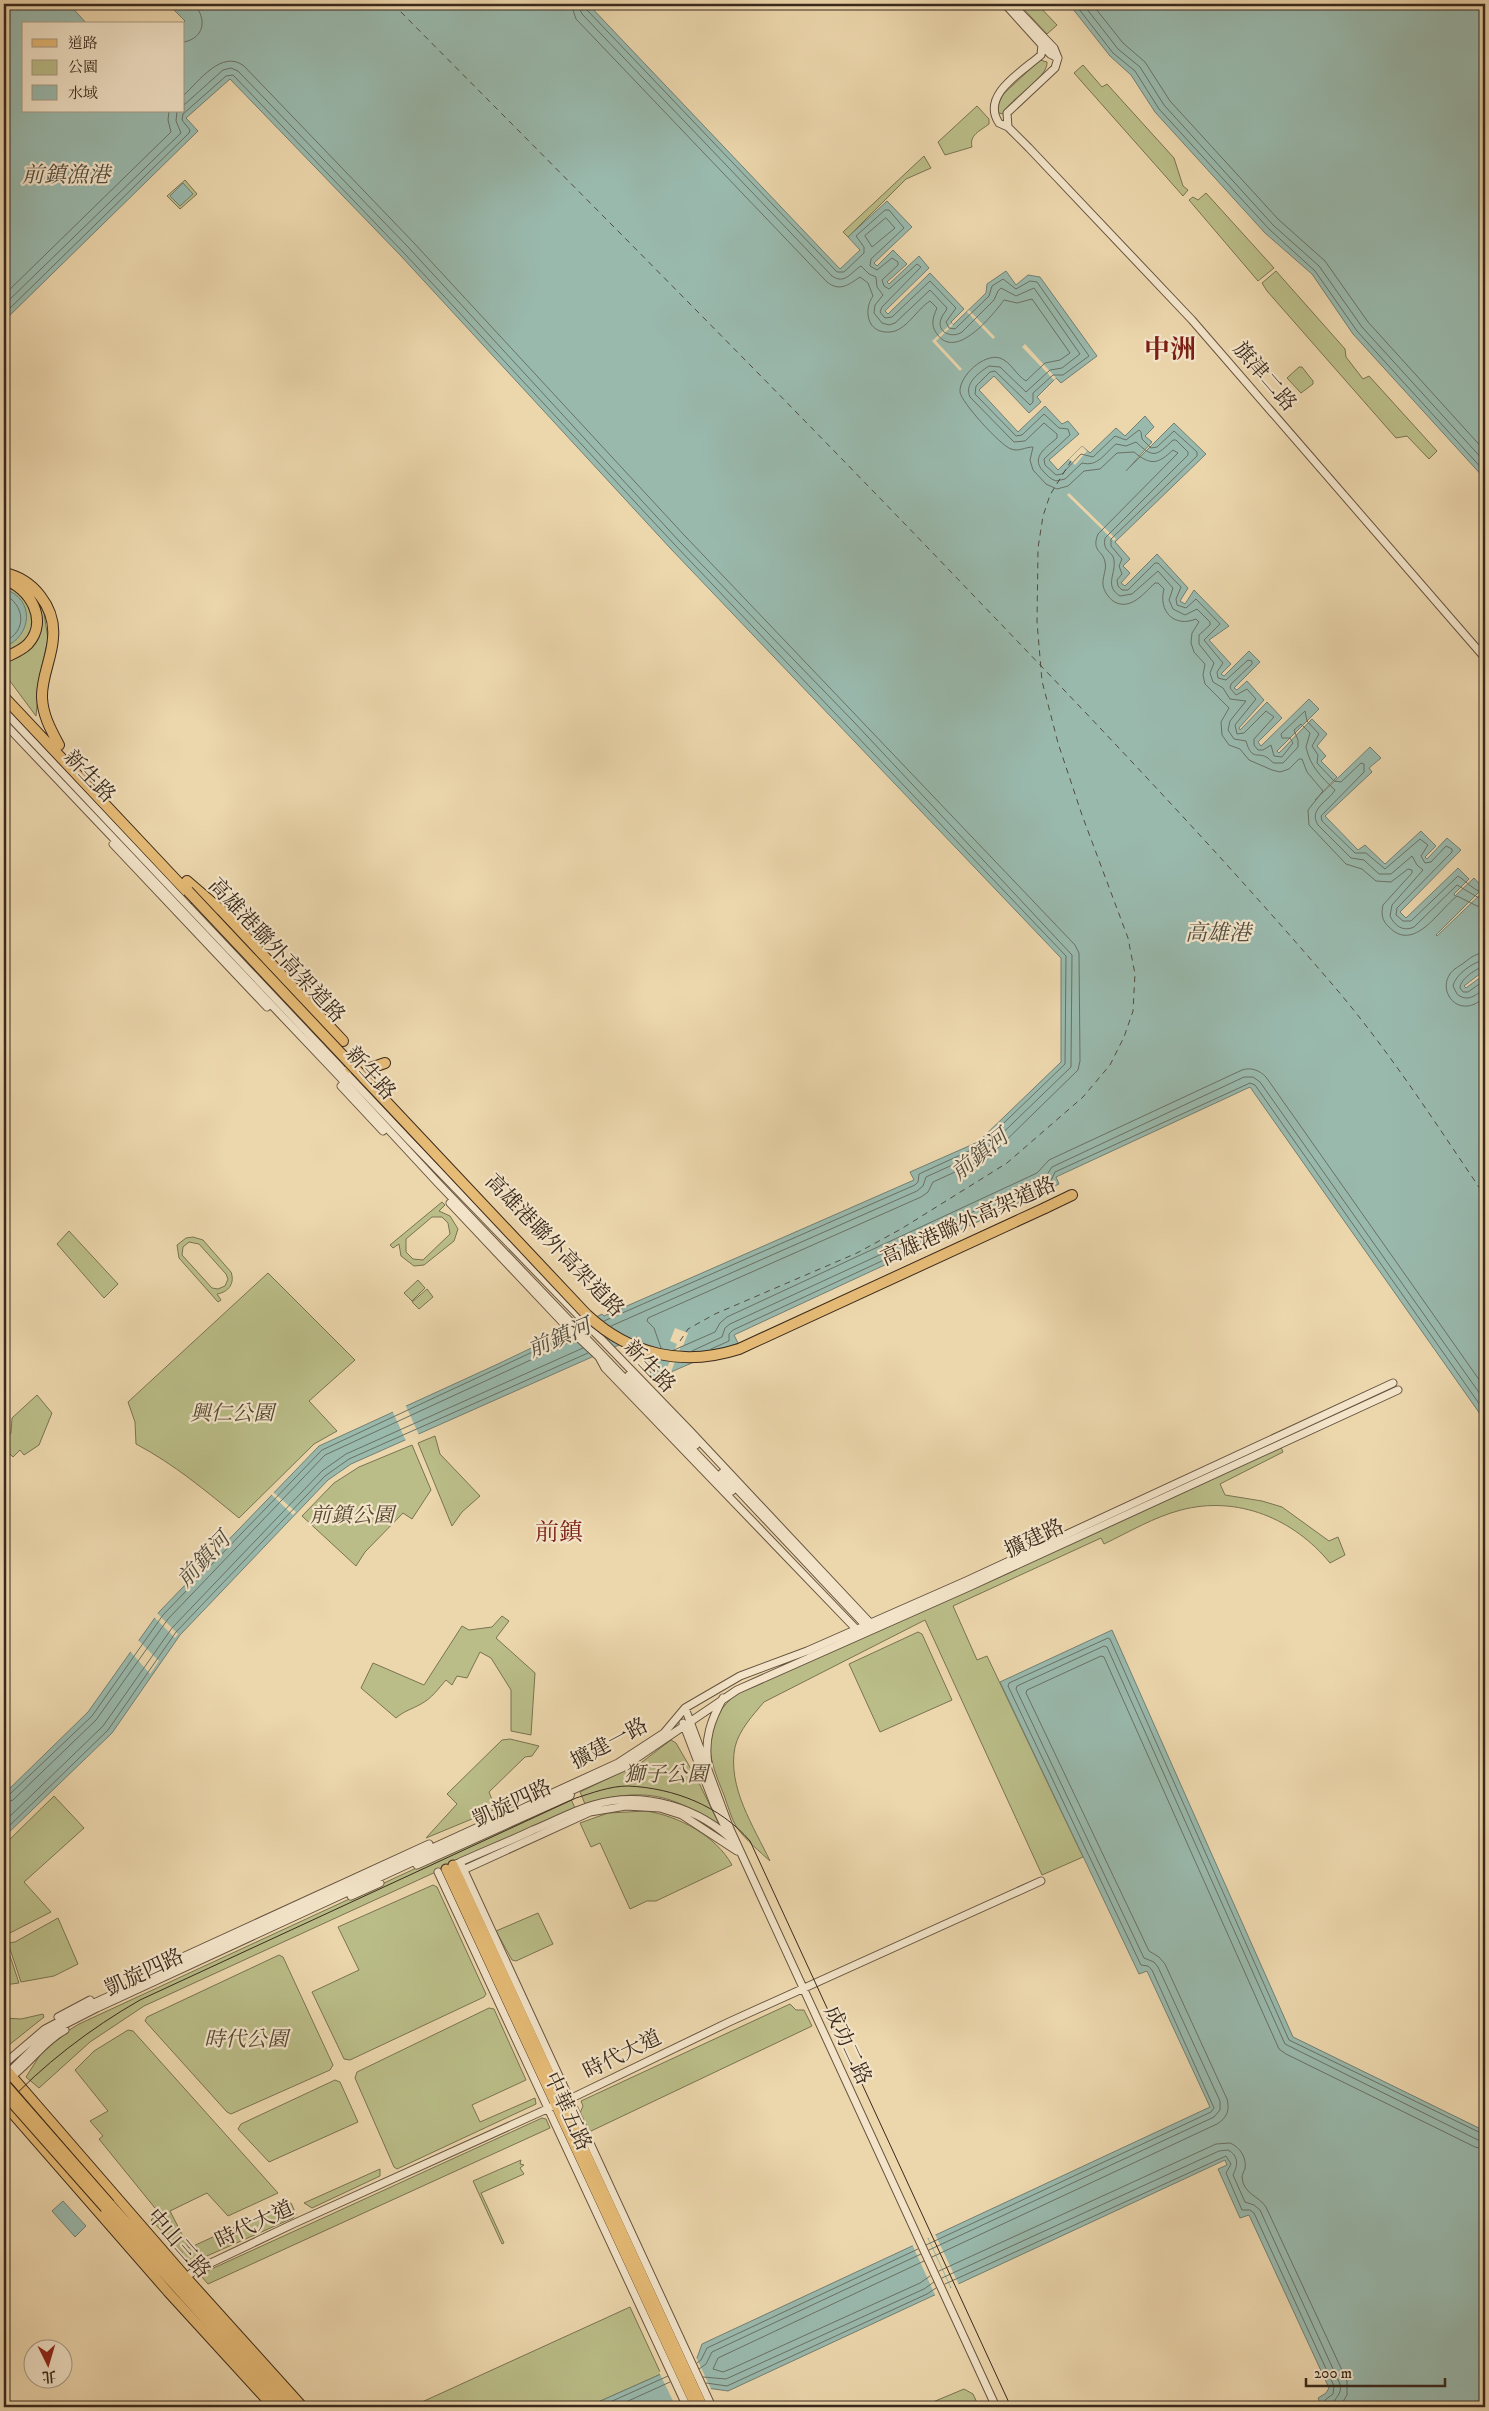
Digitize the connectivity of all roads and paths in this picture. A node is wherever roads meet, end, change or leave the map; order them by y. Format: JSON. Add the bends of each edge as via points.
{"nodes":[{"id":1,"x":1006,"y":4,"type":"edge"},
{"id":2,"x":1012,"y":4,"type":"edge"},
{"id":3,"x":1044,"y":42,"type":"junction"},
{"id":4,"x":1008,"y":127,"type":"junction"},
{"id":5,"x":4,"y":573,"type":"edge"},
{"id":6,"x":4,"y":580,"type":"edge"},
{"id":7,"x":4,"y":658,"type":"edge"},
{"id":8,"x":1485,"y":658,"type":"edge"},
{"id":9,"x":4,"y":688,"type":"edge"},
{"id":10,"x":4,"y":697,"type":"edge"},
{"id":11,"x":4,"y":710,"type":"edge"},
{"id":12,"x":4,"y":716,"type":"edge"},
{"id":13,"x":4,"y":723,"type":"edge"},
{"id":14,"x":4,"y":728,"type":"edge"},
{"id":15,"x":59,"y":745,"type":"junction"},
{"id":16,"x":190,"y":889,"type":"junction"},
{"id":17,"x":250,"y":979,"type":"junction"},
{"id":18,"x":343,"y":1041,"type":"dead end"},
{"id":19,"x":385,"y":1062,"type":"dead end"},
{"id":20,"x":1046,"y":1205,"type":"dead end"},
{"id":21,"x":576,"y":1325,"type":"junction"},
{"id":22,"x":606,"y":1354,"type":"junction"},
{"id":23,"x":1393,"y":1383,"type":"dead end"},
{"id":24,"x":1398,"y":1390,"type":"dead end"},
{"id":25,"x":866,"y":1629,"type":"junction"},
{"id":26,"x":725,"y":1696,"type":"junction"},
{"id":27,"x":685,"y":1708,"type":"junction"},
{"id":28,"x":686,"y":1724,"type":"junction"},
{"id":29,"x":710,"y":1776,"type":"junction"},
{"id":30,"x":570,"y":1787,"type":"junction"},
{"id":31,"x":732,"y":1840,"type":"junction"},
{"id":32,"x":739,"y":1851,"type":"junction"},
{"id":33,"x":451,"y":1870,"type":"junction"},
{"id":34,"x":1041,"y":1880,"type":"dead end"},
{"id":35,"x":802,"y":1988,"type":"junction"},
{"id":36,"x":7,"y":2070,"type":"edge"},
{"id":37,"x":4,"y":2083,"type":"edge"},
{"id":38,"x":4,"y":2094,"type":"edge"},
{"id":39,"x":559,"y":2103,"type":"junction"},
{"id":40,"x":4,"y":2104,"type":"edge"},
{"id":41,"x":108,"y":2206,"type":"junction"},
{"id":42,"x":617,"y":2220,"type":"junction"},
{"id":43,"x":177,"y":2284,"type":"junction"},
{"id":44,"x":677,"y":2359,"type":"junction"},
{"id":45,"x":693,"y":2399,"type":"edge"},
{"id":46,"x":273,"y":2407,"type":"edge"},
{"id":47,"x":284,"y":2407,"type":"edge"},
{"id":48,"x":294,"y":2407,"type":"edge"},
{"id":49,"x":303,"y":2407,"type":"edge"},
{"id":50,"x":696,"y":2407,"type":"edge"},
{"id":51,"x":703,"y":2407,"type":"edge"},
{"id":52,"x":712,"y":2407,"type":"edge"},
{"id":53,"x":996,"y":2407,"type":"edge"}],
"edges":[{"from":1,"to":3,"type":"street"},
{"from":2,"to":3,"type":"street"},
{"from":3,"to":4,"type":"street","name":"旗津二路","via":[[1041,55],[1006,85],[994,101],[994,117]]},
{"from":3,"to":4,"type":"street","via":[[1054,48],[1058,58],[1055,68],[1006,113]]},
{"from":4,"to":8,"type":"street","name":"旗津二路","via":[[1192,320]]},
{"from":5,"to":15,"type":"highway","via":[[31,585],[50,614],[54,636],[42,698],[45,717]]},
{"from":6,"to":7,"type":"highway","via":[[26,592],[36,608],[36,627],[28,644]]},
{"from":9,"to":15,"type":"highway","name":"高雄港聯外高架道路"},
{"from":10,"to":16,"type":"highway","name":"高雄港聯外高架道路"},
{"from":11,"to":17,"type":"street","name":"新生路"},
{"from":12,"to":17,"type":"street","name":"新生路"},
{"from":13,"to":17,"type":"street","name":"新生路"},
{"from":14,"to":17,"type":"street","name":"新生路"},
{"from":15,"to":16,"type":"highway","name":"高雄港聯外高架道路"},
{"from":16,"to":18,"type":"highway","via":[[224,912]]},
{"from":16,"to":19,"type":"highway","bridge":true,"via":[[212,923],[350,1068],[366,1070]]},
{"from":16,"to":20,"type":"highway","name":"高雄港聯外高架道路","bridge":true,"via":[[591,1315],[613,1333],[646,1349],[688,1355],[732,1348]]},
{"from":17,"to":21,"type":"street","name":"新生路"},
{"from":17,"to":21,"type":"street","name":"新生路","via":[[406,1138]]},
{"from":21,"to":22,"type":"street","name":"新生路"},
{"from":21,"to":22,"type":"street","name":"新生路"},
{"from":22,"to":25,"type":"street","name":"新生路"},
{"from":22,"to":25,"type":"street","name":"新生路","via":[[605,1368]]},
{"from":23,"to":25,"type":"street","name":"擴建路"},
{"from":24,"to":25,"type":"street","name":"擴建路"},
{"from":25,"to":26,"type":"street","name":"擴建路"},
{"from":25,"to":27,"type":"street","name":"擴建路","via":[[740,1676]]},
{"from":26,"to":28,"type":"street","name":"擴建路"},
{"from":26,"to":29,"type":"street","via":[[711,1720],[708,1735]]},
{"from":27,"to":28,"type":"street","name":"成功二路"},
{"from":27,"to":30,"type":"street","name":"擴建一路","via":[[664,1734],[618,1763]]},
{"from":28,"to":29,"type":"street","name":"成功二路"},
{"from":28,"to":30,"type":"street","name":"擴建一路","via":[[622,1768]]},
{"from":28,"to":31,"type":"street","name":"成功二路","via":[[714,1804]]},
{"from":29,"to":32,"type":"street","name":"成功二路"},
{"from":30,"to":36,"type":"street","name":"凱旋四路","via":[[570,1796],[79,2022]]},
{"from":30,"to":36,"type":"street","name":"凱旋四路","via":[[562,1783],[82,2004],[43,2026],[10,2055]]},
{"from":31,"to":32,"type":"street","name":"凱旋四路"},
{"from":31,"to":33,"type":"street","name":"凱旋四路","via":[[682,1809],[627,1800],[588,1807]]},
{"from":32,"to":33,"type":"street","name":"凱旋四路","via":[[682,1815],[660,1808],[626,1806],[590,1812]]},
{"from":32,"to":35,"type":"street","name":"成功二路"},
{"from":33,"to":39,"type":"main road","name":"中華五路"},
{"from":33,"to":39,"type":"street","name":"中華五路"},
{"from":34,"to":35,"type":"street","name":"時代大道"},
{"from":35,"to":39,"type":"street","name":"時代大道"},
{"from":35,"to":53,"type":"street","name":"成功二路"},
{"from":36,"to":37,"type":"street","name":"凱旋四路"},
{"from":36,"to":43,"type":"main road","name":"中山三路"},
{"from":37,"to":41,"type":"main road","bridge":true},
{"from":38,"to":41,"type":"main road","bridge":true},
{"from":39,"to":42,"type":"main road","name":"中華五路"},
{"from":39,"to":42,"type":"street","name":"中華五路"},
{"from":39,"to":43,"type":"street","name":"時代大道","via":[[295,2223],[194,2271]]},
{"from":39,"to":44,"type":"street","name":"中華五路"},
{"from":40,"to":43,"type":"main road","name":"中山三路","via":[[12,2116]]},
{"from":41,"to":43,"type":"main road","name":"中山三路"},
{"from":42,"to":44,"type":"main road","name":"中華五路"},
{"from":42,"to":44,"type":"street","name":"中華五路"},
{"from":43,"to":46,"type":"main road","name":"中山三路"},
{"from":43,"to":47,"type":"main road","name":"中山三路"},
{"from":43,"to":48,"type":"main road","name":"中山三路"},
{"from":43,"to":49,"type":"main road","name":"中山三路"},
{"from":44,"to":45,"type":"main road"},
{"from":44,"to":45,"type":"street"},
{"from":45,"to":50,"type":"main road"},
{"from":45,"to":51,"type":"main road"},
{"from":45,"to":52,"type":"street"}]}
